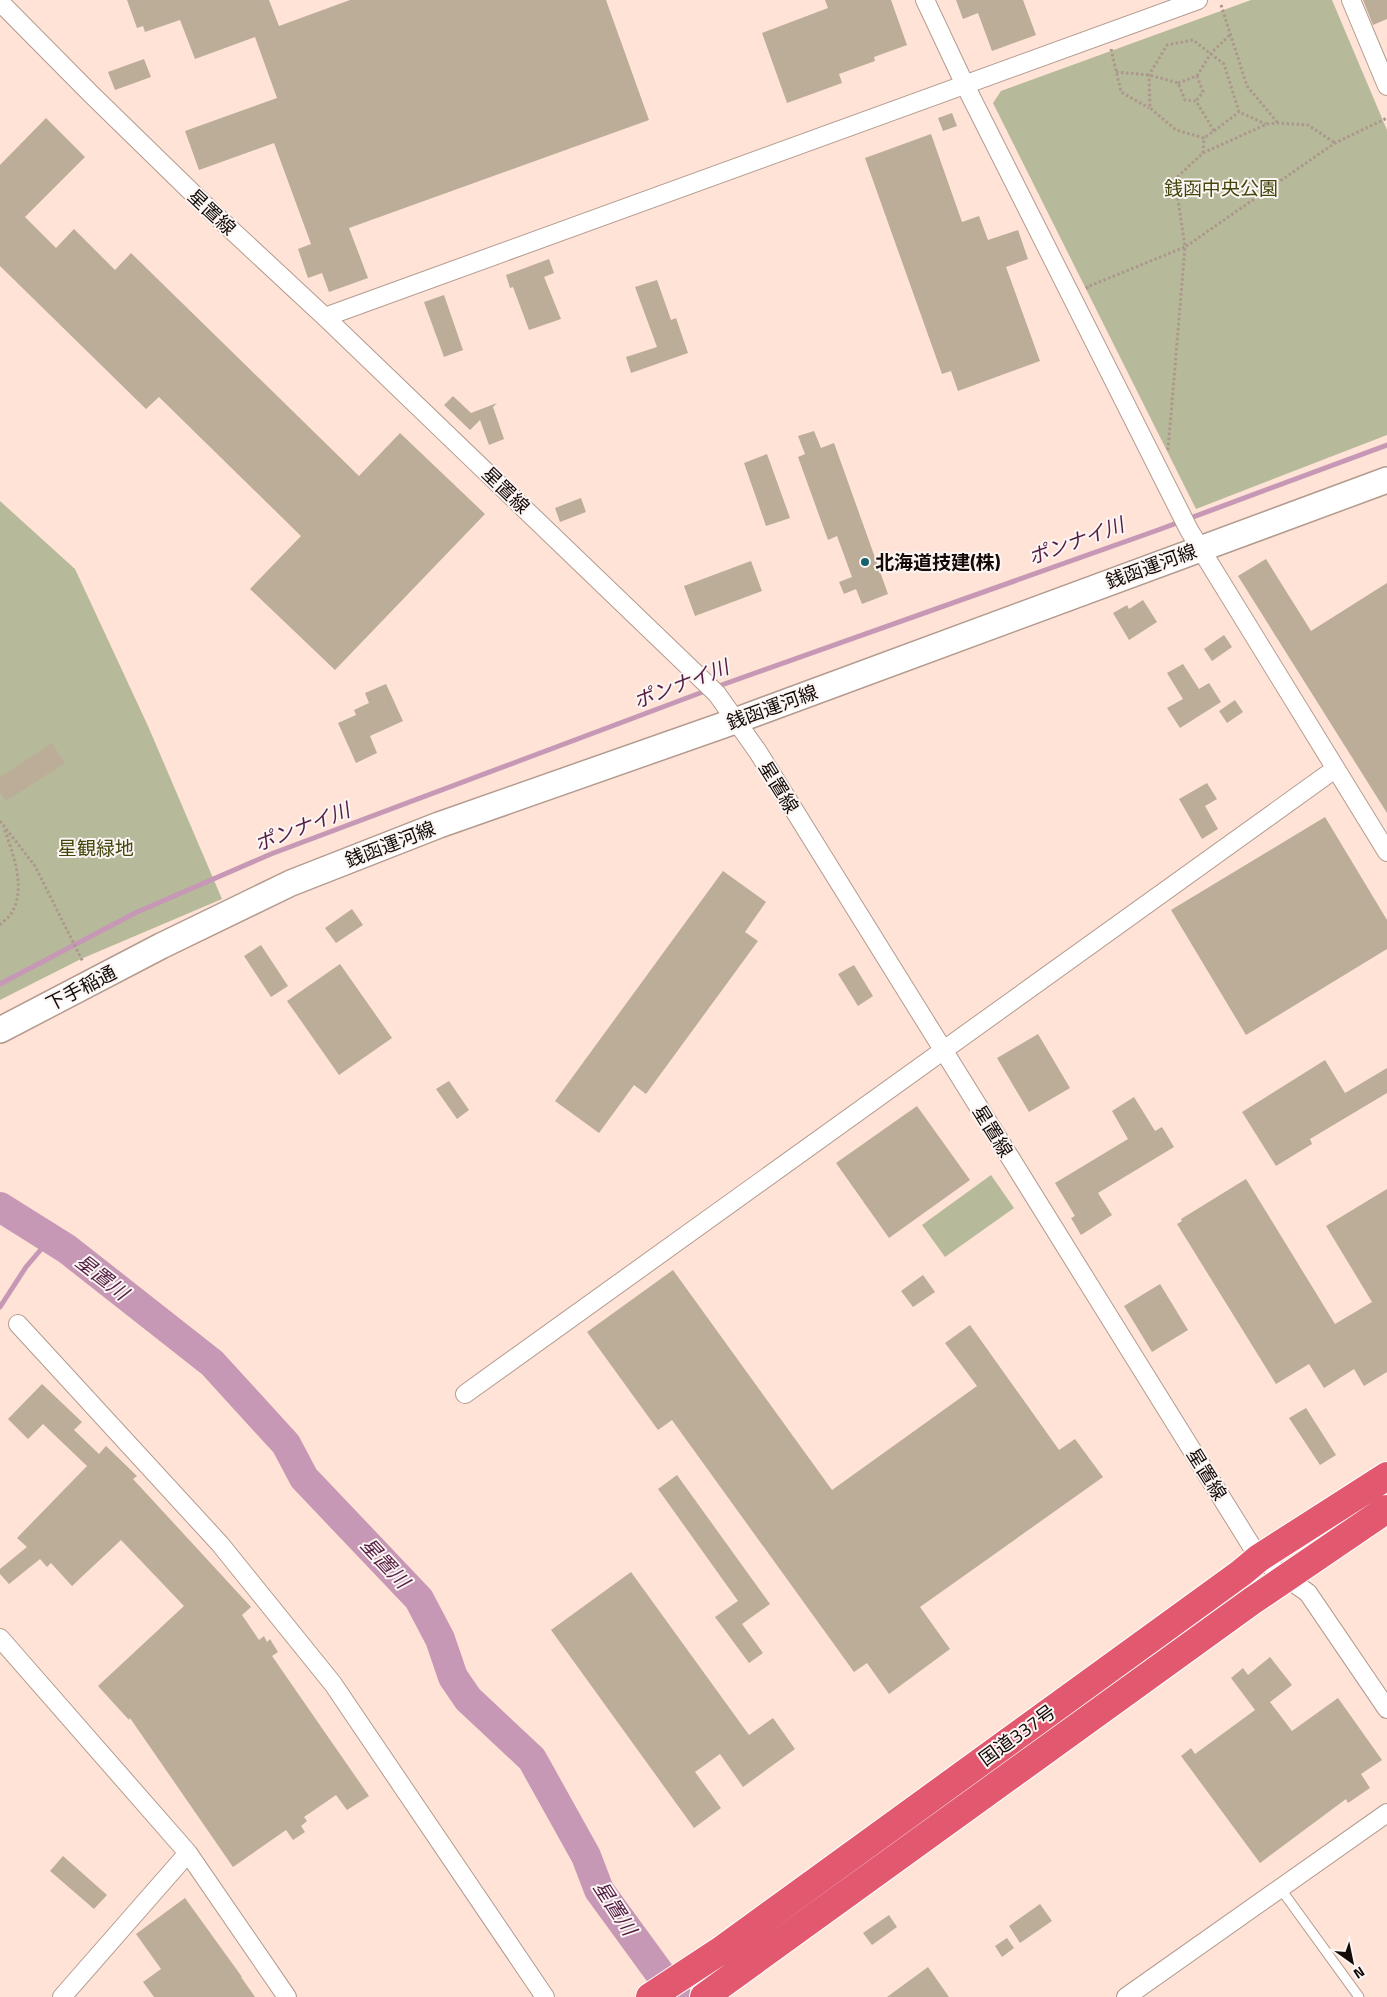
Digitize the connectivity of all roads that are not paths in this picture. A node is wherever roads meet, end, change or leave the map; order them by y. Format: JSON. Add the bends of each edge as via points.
{"nodes":[{"id":1,"x":925,"y":0,"type":"edge"},
{"id":2,"x":1198,"y":0,"type":"edge"},
{"id":3,"x":1351,"y":0,"type":"edge"},
{"id":4,"x":0,"y":2,"type":"edge"},
{"id":5,"x":965,"y":85,"type":"junction"},
{"id":6,"x":1387,"y":86,"type":"edge"},
{"id":7,"x":325,"y":316,"type":"junction"},
{"id":8,"x":1387,"y":480,"type":"edge"},
{"id":9,"x":1199,"y":548,"type":"junction"},
{"id":10,"x":735,"y":721,"type":"junction"},
{"id":11,"x":1335,"y":769,"type":"junction"},
{"id":12,"x":1387,"y":852,"type":"edge"},
{"id":13,"x":161,"y":946,"type":"joint"},
{"id":14,"x":0,"y":1030,"type":"edge"},
{"id":15,"x":944,"y":1051,"type":"junction"},
{"id":16,"x":18,"y":1324,"type":"dead end"},
{"id":17,"x":465,"y":1394,"type":"dead end"},
{"id":18,"x":1387,"y":1476,"type":"edge"},
{"id":19,"x":1387,"y":1509,"type":"edge"},
{"id":20,"x":1259,"y":1558,"type":"junction"},
{"id":21,"x":1288,"y":1578,"type":"junction"},
{"id":22,"x":0,"y":1638,"type":"edge"},
{"id":23,"x":1387,"y":1709,"type":"edge"},
{"id":24,"x":1387,"y":1813,"type":"edge"},
{"id":25,"x":188,"y":1853,"type":"junction"},
{"id":26,"x":1280,"y":1888,"type":"junction"},
{"id":27,"x":62,"y":1997,"type":"edge"},
{"id":28,"x":287,"y":1997,"type":"edge"},
{"id":29,"x":545,"y":1997,"type":"edge"},
{"id":30,"x":650,"y":1997,"type":"edge"},
{"id":31,"x":704,"y":1997,"type":"edge"},
{"id":32,"x":1126,"y":1997,"type":"edge"},
{"id":33,"x":1358,"y":1997,"type":"edge"}],
"edges":[{"from":1,"to":5,"type":"street"},
{"from":2,"to":5,"type":"street"},
{"from":3,"to":6,"type":"street"},
{"from":4,"to":7,"type":"street","name":"星置線","via":[[210,211]]},
{"from":5,"to":7,"type":"street"},
{"from":5,"to":9,"type":"street"},
{"from":7,"to":10,"type":"street","name":"星置線","via":[[703,678]]},
{"from":8,"to":9,"type":"street","name":"銭函運河線"},
{"from":9,"to":10,"type":"street","name":"銭函運河線"},
{"from":9,"to":11,"type":"street"},
{"from":10,"to":13,"type":"street","name":"銭函運河線","via":[[439,825],[347,861],[291,883]]},
{"from":10,"to":15,"type":"street","name":"星置線","via":[[758,752]]},
{"from":11,"to":12,"type":"street"},
{"from":11,"to":15,"type":"street"},
{"from":13,"to":14,"type":"street","name":"下手稲通"},
{"from":15,"to":17,"type":"street"},
{"from":15,"to":20,"type":"street","name":"星置線"},
{"from":16,"to":29,"type":"street","via":[[220,1544],[333,1684]]},
{"from":18,"to":20,"type":"highway","name":"国道337号"},
{"from":19,"to":21,"type":"highway","name":"国道337号"},
{"from":20,"to":21,"type":"street","name":"星置線"},
{"from":20,"to":30,"type":"highway","name":"国道337号","via":[[720,1951]]},
{"from":21,"to":23,"type":"street","name":"星置線","via":[[1308,1593]]},
{"from":21,"to":31,"type":"highway","name":"国道337号"},
{"from":22,"to":25,"type":"street"},
{"from":24,"to":26,"type":"street"},
{"from":25,"to":27,"type":"street"},
{"from":25,"to":28,"type":"street"},
{"from":26,"to":32,"type":"street"},
{"from":26,"to":33,"type":"lane"}]}
